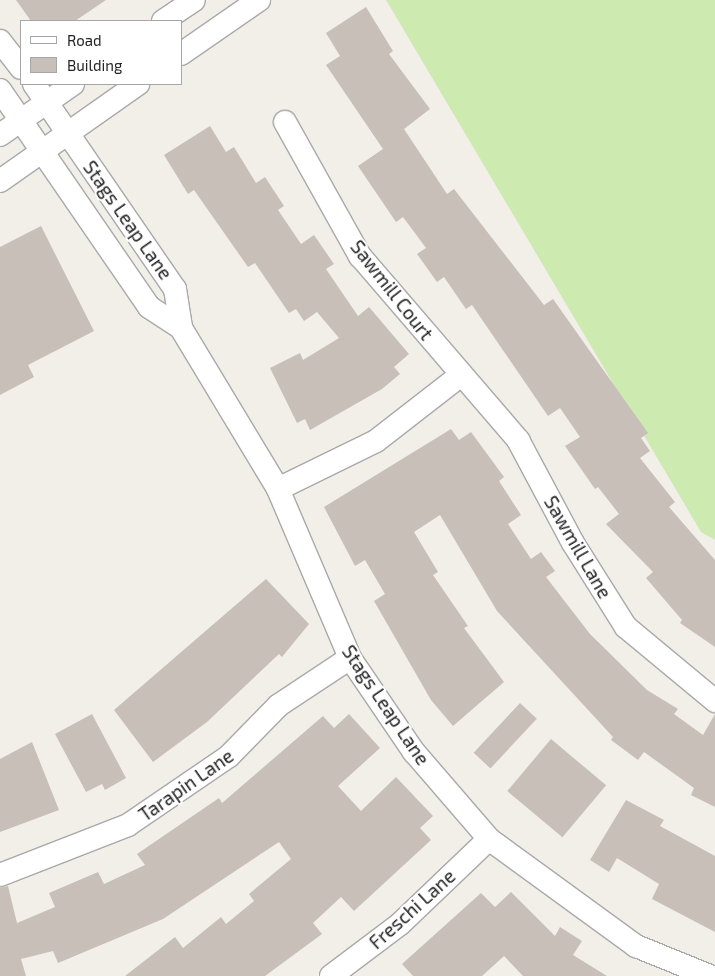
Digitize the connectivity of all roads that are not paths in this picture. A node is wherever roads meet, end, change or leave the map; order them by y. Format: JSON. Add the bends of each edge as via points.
{"nodes":[{"id":1,"x":194,"y":0,"type":"edge"},
{"id":2,"x":259,"y":0,"type":"edge"},
{"id":3,"x":164,"y":20,"type":"edge"},
{"id":4,"x":0,"y":41,"type":"edge"},
{"id":5,"x":182,"y":53,"type":"edge"},
{"id":6,"x":20,"y":67,"type":"edge"},
{"id":7,"x":35,"y":85,"type":"edge"},
{"id":8,"x":73,"y":85,"type":"edge"},
{"id":9,"x":136,"y":85,"type":"edge"},
{"id":10,"x":0,"y":90,"type":"edge"},
{"id":11,"x":57,"y":118,"type":"junction"},
{"id":12,"x":285,"y":122,"type":"dead end"},
{"id":13,"x":0,"y":135,"type":"edge"},
{"id":14,"x":31,"y":136,"type":"junction"},
{"id":15,"x":0,"y":181,"type":"edge"},
{"id":16,"x":182,"y":328,"type":"junction"},
{"id":17,"x":461,"y":375,"type":"junction"},
{"id":18,"x":278,"y":489,"type":"junction"},
{"id":19,"x":350,"y":658,"type":"junction"},
{"id":20,"x":715,"y":701,"type":"edge"},
{"id":21,"x":489,"y":839,"type":"junction"},
{"id":22,"x":0,"y":875,"type":"edge"},
{"id":23,"x":331,"y":976,"type":"edge"},
{"id":24,"x":710,"y":976,"type":"edge"}],
"edges":[{"from":1,"to":3,"type":"street"},
{"from":2,"to":5,"type":"street"},
{"from":4,"to":6,"type":"street"},
{"from":7,"to":11,"type":"street","name":"Stags Leap Lane"},
{"from":8,"to":11,"type":"street"},
{"from":9,"to":11,"type":"street"},
{"from":10,"to":14,"type":"street","name":"Stags Leap Lane"},
{"from":11,"to":14,"type":"street"},
{"from":11,"to":14,"type":"street"},
{"from":11,"to":16,"type":"street","name":"Stags Leap Lane","via":[[175,289]]},
{"from":12,"to":17,"type":"street","name":"Sawmill Court","via":[[360,256]]},
{"from":13,"to":14,"type":"street"},
{"from":14,"to":15,"type":"street"},
{"from":14,"to":16,"type":"street","name":"Stags Leap Lane","via":[[149,307]]},
{"from":16,"to":18,"type":"street","name":"Stags Leap Lane"},
{"from":17,"to":18,"type":"street","via":[[376,441]]},
{"from":17,"to":20,"type":"street","name":"Sawmill Lane","via":[[518,440],[573,543],[626,627]]},
{"from":18,"to":19,"type":"street","name":"Stags Leap Lane"},
{"from":19,"to":21,"type":"street","name":"Stags Leap Lane","via":[[414,752]]},
{"from":19,"to":22,"type":"street","name":"Tarapin Lane","via":[[279,705],[229,756],[128,825]]},
{"from":21,"to":23,"type":"street","name":"Freschi Lane","via":[[400,924]]},
{"from":21,"to":24,"type":"street","name":"Stags Leap Lane","via":[[636,946]]}]}
